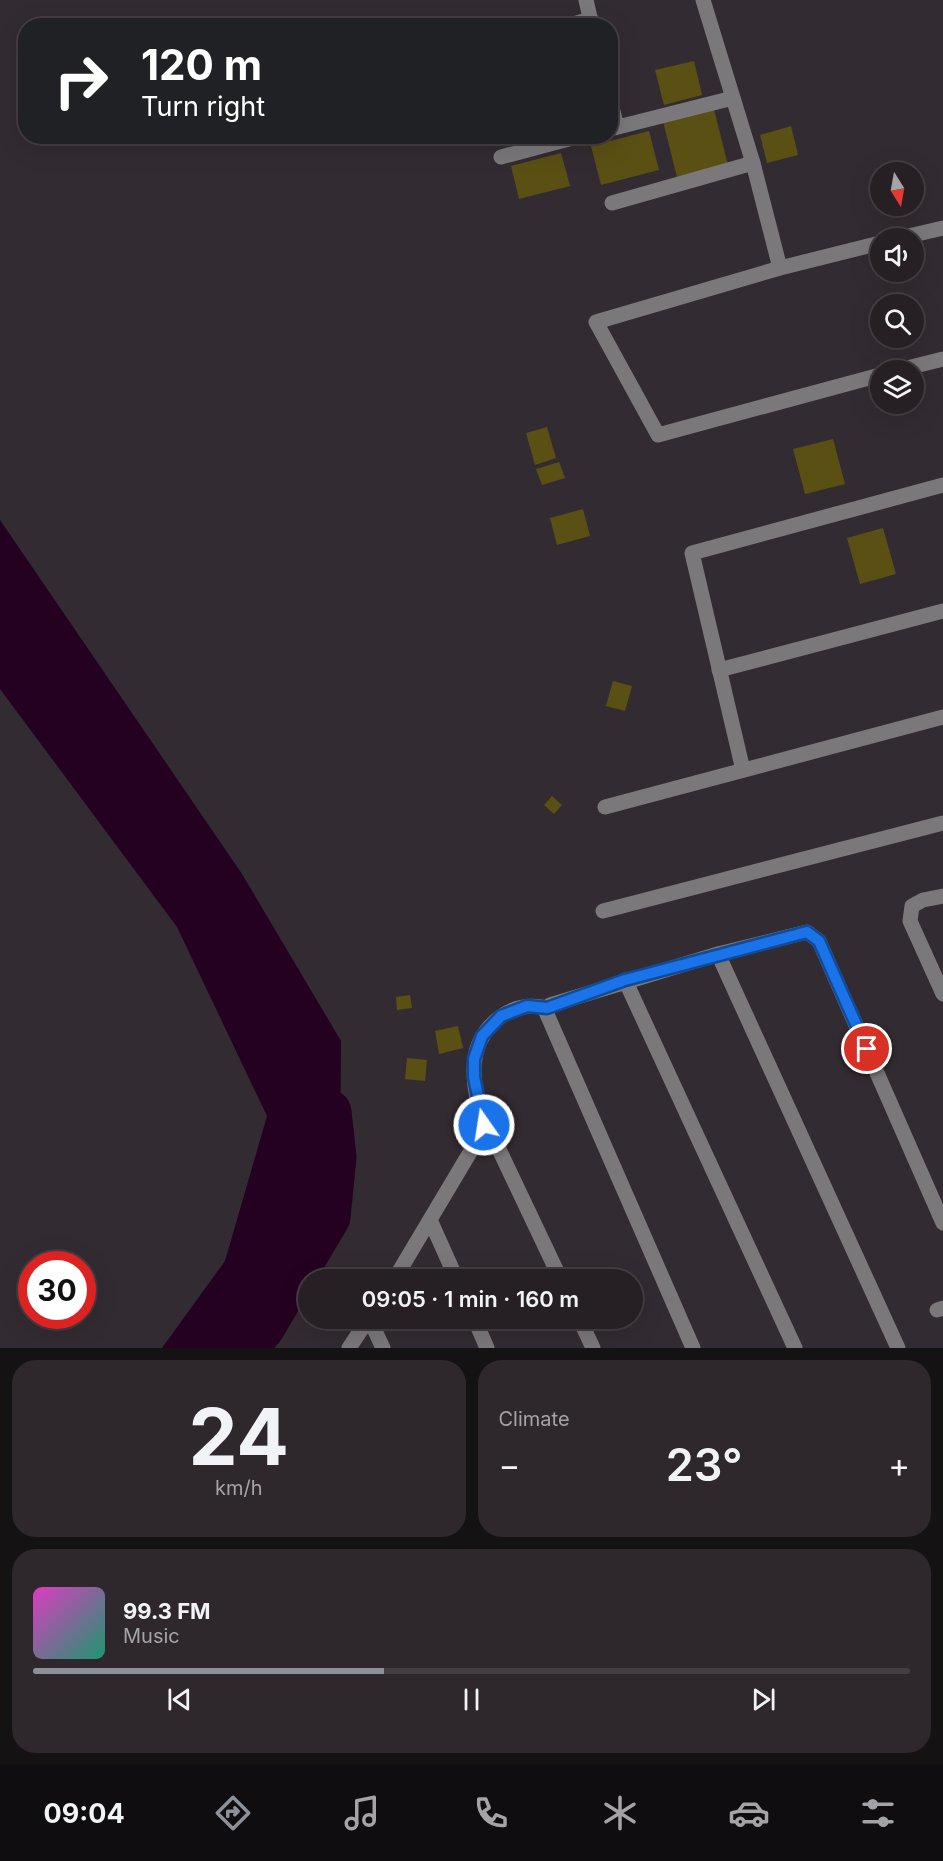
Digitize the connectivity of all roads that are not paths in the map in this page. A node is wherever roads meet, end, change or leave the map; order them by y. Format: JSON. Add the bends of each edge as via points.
{"nodes":[{"id":1,"x":586,"y":0,"type":"edge"},
{"id":2,"x":703,"y":0,"type":"edge"},
{"id":3,"x":591,"y":18,"type":"edge"},
{"id":4,"x":733,"y":98,"type":"junction"},
{"id":5,"x":618,"y":127,"type":"edge"},
{"id":6,"x":550,"y":144,"type":"edge"},
{"id":7,"x":501,"y":157,"type":"dead end"},
{"id":8,"x":753,"y":163,"type":"junction"},
{"id":9,"x":612,"y":203,"type":"dead end"},
{"id":10,"x":943,"y":228,"type":"edge"},
{"id":11,"x":924,"y":232,"type":"edge"},
{"id":12,"x":870,"y":246,"type":"edge"},
{"id":13,"x":780,"y":268,"type":"junction"},
{"id":14,"x":943,"y":359,"type":"edge"},
{"id":15,"x":924,"y":364,"type":"edge"},
{"id":16,"x":870,"y":378,"type":"edge"},
{"id":17,"x":943,"y":485,"type":"edge"},
{"id":18,"x":943,"y":611,"type":"edge"},
{"id":19,"x":719,"y":670,"type":"junction"},
{"id":20,"x":943,"y":717,"type":"edge"},
{"id":21,"x":743,"y":770,"type":"junction"},
{"id":22,"x":605,"y":807,"type":"dead end"},
{"id":23,"x":943,"y":823,"type":"edge"},
{"id":24,"x":943,"y":896,"type":"edge"},
{"id":25,"x":603,"y":910,"type":"dead end"},
{"id":26,"x":718,"y":954,"type":"junction"},
{"id":27,"x":625,"y":980,"type":"junction"},
{"id":28,"x":943,"y":994,"type":"edge"},
{"id":29,"x":547,"y":1008,"type":"junction"},
{"id":30,"x":489,"y":1142,"type":"junction"},
{"id":31,"x":431,"y":1222,"type":"junction"},
{"id":32,"x":943,"y":1223,"type":"edge"},
{"id":33,"x":401,"y":1269,"type":"edge"},
{"id":34,"x":452,"y":1269,"type":"edge"},
{"id":35,"x":556,"y":1269,"type":"edge"},
{"id":36,"x":362,"y":1329,"type":"edge"},
{"id":37,"x":374,"y":1329,"type":"edge"},
{"id":38,"x":479,"y":1329,"type":"edge"},
{"id":39,"x":584,"y":1329,"type":"edge"},
{"id":40,"x":349,"y":1348,"type":"edge"},
{"id":41,"x":383,"y":1348,"type":"edge"},
{"id":42,"x":487,"y":1348,"type":"edge"},
{"id":43,"x":593,"y":1348,"type":"edge"},
{"id":44,"x":693,"y":1348,"type":"edge"},
{"id":45,"x":795,"y":1348,"type":"edge"},
{"id":46,"x":898,"y":1348,"type":"edge"}],
"edges":[{"from":1,"to":3,"type":"street"},
{"from":2,"to":4,"type":"street"},
{"from":4,"to":5,"type":"street"},
{"from":4,"to":8,"type":"street"},
{"from":6,"to":7,"type":"street"},
{"from":8,"to":9,"type":"street"},
{"from":8,"to":13,"type":"street"},
{"from":10,"to":11,"type":"street"},
{"from":12,"to":13,"type":"street"},
{"from":13,"to":16,"type":"street","via":[[596,322],[658,435]]},
{"from":14,"to":15,"type":"street"},
{"from":17,"to":19,"type":"street","via":[[692,553]]},
{"from":18,"to":19,"type":"street"},
{"from":19,"to":21,"type":"street"},
{"from":20,"to":21,"type":"street"},
{"from":21,"to":22,"type":"street"},
{"from":23,"to":25,"type":"street"},
{"from":24,"to":28,"type":"street","via":[[912,906],[910,921]]},
{"from":26,"to":27,"type":"street"},
{"from":26,"to":32,"type":"street","via":[[807,932],[819,941]]},
{"from":26,"to":46,"type":"street"},
{"from":27,"to":29,"type":"street"},
{"from":27,"to":45,"type":"street"},
{"from":29,"to":30,"type":"street","via":[[527,1006],[510,1011],[491,1024],[478,1045],[474,1077]]},
{"from":29,"to":44,"type":"street"},
{"from":30,"to":31,"type":"street","via":[[472,1149]]},
{"from":30,"to":35,"type":"street","via":[[497,1145]]},
{"from":31,"to":33,"type":"street"},
{"from":31,"to":34,"type":"street"},
{"from":36,"to":40,"type":"street"},
{"from":37,"to":41,"type":"street"},
{"from":38,"to":42,"type":"street"},
{"from":39,"to":43,"type":"street"}]}
